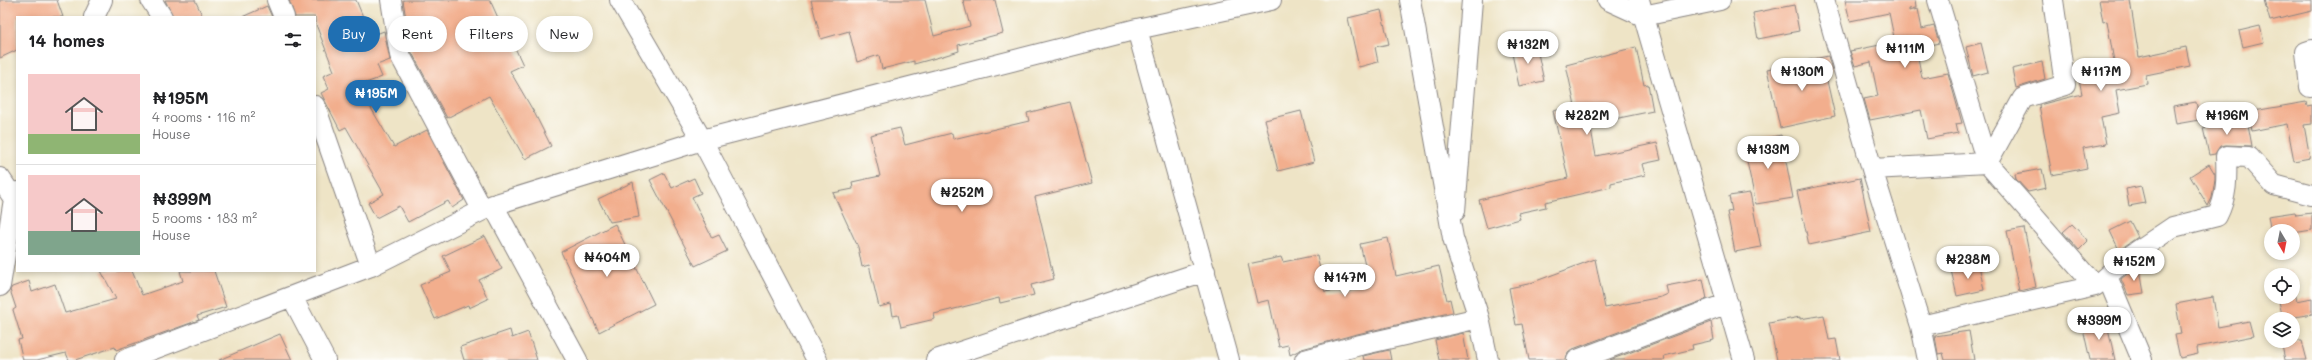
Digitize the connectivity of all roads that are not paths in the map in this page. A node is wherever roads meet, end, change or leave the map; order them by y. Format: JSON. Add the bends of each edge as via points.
{"nodes":[{"id":1,"x":102,"y":0,"type":"edge"},
{"id":2,"x":151,"y":0,"type":"edge"},
{"id":3,"x":277,"y":0,"type":"edge"},
{"id":4,"x":391,"y":0,"type":"edge"},
{"id":5,"x":620,"y":0,"type":"edge"},
{"id":6,"x":1271,"y":0,"type":"edge"},
{"id":7,"x":1410,"y":0,"type":"edge"},
{"id":8,"x":1472,"y":0,"type":"edge"},
{"id":9,"x":1608,"y":0,"type":"edge"},
{"id":10,"x":1720,"y":0,"type":"edge"},
{"id":11,"x":1824,"y":0,"type":"edge"},
{"id":12,"x":1938,"y":0,"type":"edge"},
{"id":13,"x":2053,"y":0,"type":"edge"},
{"id":14,"x":1641,"y":8,"type":"edge"},
{"id":15,"x":94,"y":16,"type":"edge"},
{"id":16,"x":161,"y":16,"type":"edge"},
{"id":17,"x":284,"y":16,"type":"edge"},
{"id":18,"x":1137,"y":29,"type":"junction"},
{"id":19,"x":2312,"y":50,"type":"edge"},
{"id":20,"x":2310,"y":87,"type":"dead end"},
{"id":21,"x":316,"y":109,"type":"edge"},
{"id":22,"x":702,"y":140,"type":"junction"},
{"id":23,"x":1987,"y":163,"type":"junction"},
{"id":24,"x":1872,"y":169,"type":"junction"},
{"id":25,"x":0,"y":178,"type":"edge"},
{"id":26,"x":16,"y":195,"type":"edge"},
{"id":27,"x":2312,"y":195,"type":"edge"},
{"id":28,"x":488,"y":207,"type":"junction"},
{"id":29,"x":1453,"y":238,"type":"junction"},
{"id":30,"x":371,"y":266,"type":"junction"},
{"id":31,"x":1205,"y":271,"type":"junction"},
{"id":32,"x":2098,"y":284,"type":"junction"},
{"id":33,"x":0,"y":286,"type":"edge"},
{"id":34,"x":292,"y":297,"type":"junction"},
{"id":35,"x":1728,"y":303,"type":"junction"},
{"id":36,"x":1479,"y":318,"type":"junction"},
{"id":37,"x":1921,"y":326,"type":"junction"},
{"id":38,"x":125,"y":360,"type":"edge"},
{"id":39,"x":326,"y":360,"type":"edge"},
{"id":40,"x":577,"y":360,"type":"edge"},
{"id":41,"x":818,"y":360,"type":"edge"},
{"id":42,"x":936,"y":360,"type":"edge"},
{"id":43,"x":1229,"y":360,"type":"edge"},
{"id":44,"x":1305,"y":360,"type":"edge"},
{"id":45,"x":1488,"y":360,"type":"edge"},
{"id":46,"x":1577,"y":360,"type":"edge"},
{"id":47,"x":1744,"y":360,"type":"edge"},
{"id":48,"x":1928,"y":360,"type":"edge"},
{"id":49,"x":2142,"y":360,"type":"edge"}],
"edges":[{"from":1,"to":15,"type":"street"},
{"from":2,"to":16,"type":"street"},
{"from":3,"to":17,"type":"street"},
{"from":4,"to":28,"type":"street","via":[[400,55]]},
{"from":5,"to":22,"type":"street"},
{"from":6,"to":18,"type":"street"},
{"from":7,"to":29,"type":"street"},
{"from":8,"to":29,"type":"street"},
{"from":9,"to":14,"type":"street"},
{"from":10,"to":14,"type":"street"},
{"from":11,"to":24,"type":"street"},
{"from":12,"to":23,"type":"street"},
{"from":13,"to":23,"type":"street","via":[[2065,85],[2023,98]]},
{"from":14,"to":35,"type":"street"},
{"from":18,"to":22,"type":"street"},
{"from":18,"to":31,"type":"street"},
{"from":19,"to":20,"type":"street","via":[[2306,52]]},
{"from":21,"to":30,"type":"street"},
{"from":22,"to":28,"type":"street"},
{"from":22,"to":41,"type":"street"},
{"from":23,"to":24,"type":"street"},
{"from":23,"to":32,"type":"street"},
{"from":24,"to":37,"type":"street"},
{"from":25,"to":26,"type":"street"},
{"from":26,"to":33,"type":"street"},
{"from":27,"to":32,"type":"street","via":[[2274,185],[2249,157],[2226,156],[2227,187],[2217,216],[2173,227],[2130,256]]},
{"from":28,"to":30,"type":"street"},
{"from":28,"to":40,"type":"street"},
{"from":29,"to":36,"type":"street"},
{"from":30,"to":34,"type":"street"},
{"from":31,"to":42,"type":"street"},
{"from":31,"to":43,"type":"street"},
{"from":32,"to":37,"type":"street"},
{"from":32,"to":49,"type":"street","via":[[2109,281]]},
{"from":34,"to":38,"type":"street"},
{"from":34,"to":39,"type":"street"},
{"from":35,"to":46,"type":"street"},
{"from":35,"to":47,"type":"street"},
{"from":36,"to":44,"type":"street"},
{"from":36,"to":45,"type":"street"},
{"from":37,"to":48,"type":"street"}]}
